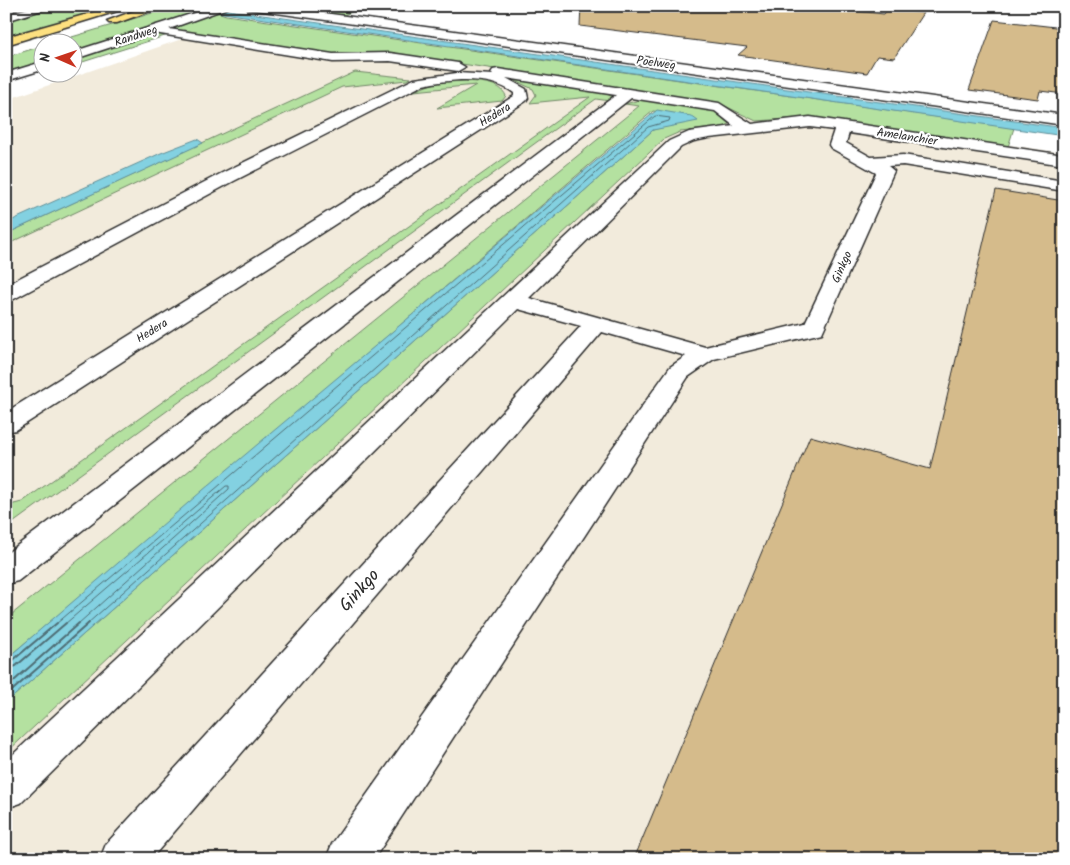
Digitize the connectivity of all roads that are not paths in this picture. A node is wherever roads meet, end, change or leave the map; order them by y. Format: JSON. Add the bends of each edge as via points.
{"nodes":[{"id":1,"x":50,"y":6,"type":"edge"},
{"id":2,"x":129,"y":6,"type":"edge"},
{"id":3,"x":159,"y":6,"type":"edge"},
{"id":4,"x":228,"y":6,"type":"edge"},
{"id":5,"x":248,"y":6,"type":"edge"},
{"id":6,"x":6,"y":18,"type":"edge"},
{"id":7,"x":155,"y":30,"type":"junction"},
{"id":8,"x":77,"y":32,"type":"edge"},
{"id":9,"x":6,"y":41,"type":"edge"},
{"id":10,"x":32,"y":46,"type":"edge"},
{"id":11,"x":82,"y":53,"type":"edge"},
{"id":12,"x":6,"y":54,"type":"edge"},
{"id":13,"x":32,"y":69,"type":"edge"},
{"id":14,"x":6,"y":77,"type":"edge"},
{"id":15,"x":630,"y":92,"type":"junction"},
{"id":16,"x":1064,"y":120,"type":"edge"},
{"id":17,"x":843,"y":127,"type":"junction"},
{"id":18,"x":749,"y":128,"type":"junction"},
{"id":19,"x":1064,"y":160,"type":"edge"},
{"id":20,"x":867,"y":162,"type":"junction"},
{"id":21,"x":1064,"y":186,"type":"edge"},
{"id":22,"x":6,"y":294,"type":"edge"},
{"id":23,"x":513,"y":300,"type":"junction"},
{"id":24,"x":597,"y":323,"type":"junction"},
{"id":25,"x":705,"y":354,"type":"junction"},
{"id":26,"x":6,"y":424,"type":"edge"},
{"id":27,"x":6,"y":572,"type":"edge"},
{"id":28,"x":6,"y":789,"type":"edge"},
{"id":29,"x":122,"y":859,"type":"edge"},
{"id":30,"x":348,"y":859,"type":"edge"}],
"edges":[{"from":1,"to":6,"type":"street"},
{"from":2,"to":9,"type":"highway"},
{"from":3,"to":8,"type":"highway"},
{"from":4,"to":7,"type":"street","name":"Randweg"},
{"from":5,"to":16,"type":"street","name":"Poelweg"},
{"from":7,"to":11,"type":"street","name":"Randweg"},
{"from":7,"to":15,"type":"street","via":[[332,58],[390,57]]},
{"from":10,"to":12,"type":"highway"},
{"from":13,"to":14,"type":"street"},
{"from":15,"to":18,"type":"street","via":[[719,107]]},
{"from":15,"to":27,"type":"street"},
{"from":17,"to":18,"type":"street","name":"Amelanchier","via":[[810,122]]},
{"from":17,"to":19,"type":"street","name":"Amelanchier"},
{"from":17,"to":20,"type":"street","name":"Ginkgo","via":[[837,146]]},
{"from":18,"to":23,"type":"street","via":[[689,137],[675,144]]},
{"from":20,"to":21,"type":"street","name":"Amelanchier","via":[[903,160]]},
{"from":20,"to":25,"type":"street","name":"Ginkgo","via":[[885,171],[814,328]]},
{"from":22,"to":26,"type":"street","name":"Hedera","via":[[228,177],[419,82],[442,77],[472,77],[508,84],[521,92],[521,98]]},
{"from":23,"to":24,"type":"street","name":"Ginkgo"},
{"from":23,"to":28,"type":"street"},
{"from":24,"to":25,"type":"street","name":"Ginkgo"},
{"from":24,"to":29,"type":"street","name":"Ginkgo"},
{"from":25,"to":30,"type":"street","name":"Ginkgo","via":[[679,372]]}]}
